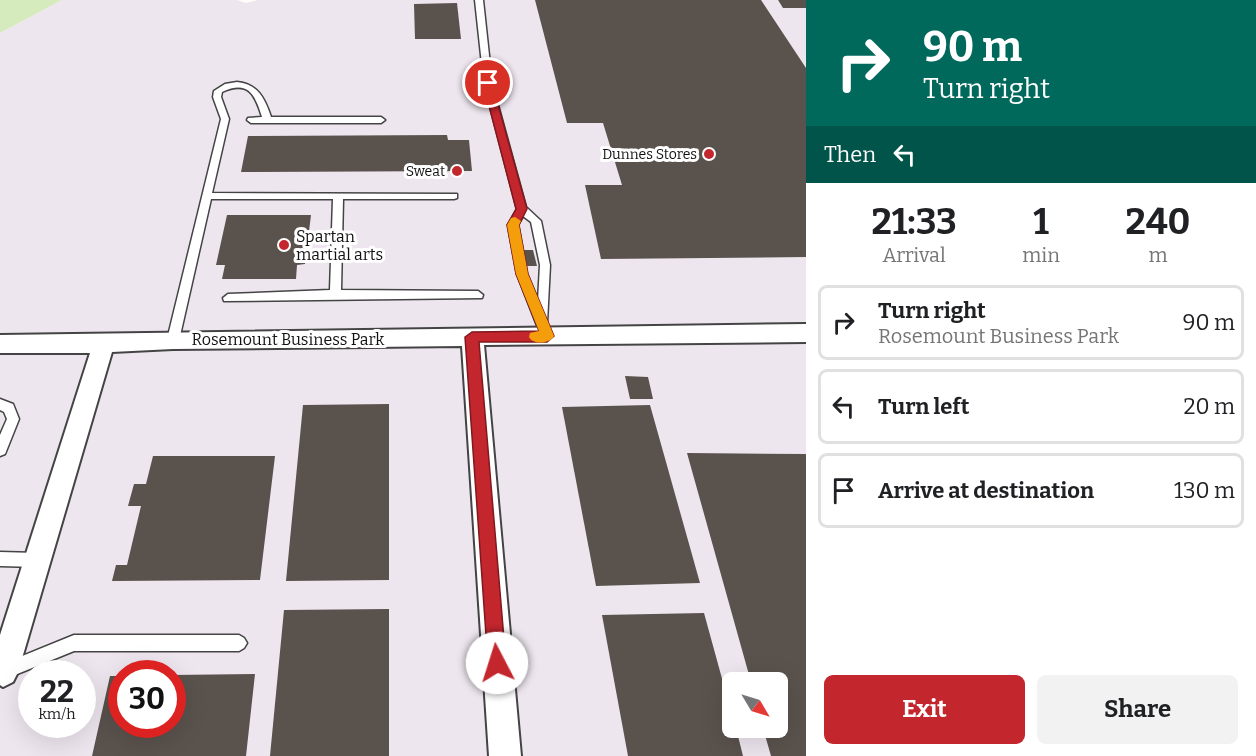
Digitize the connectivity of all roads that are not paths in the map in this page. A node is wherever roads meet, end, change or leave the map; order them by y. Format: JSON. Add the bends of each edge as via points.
{"nodes":[{"id":1,"x":479,"y":0,"type":"edge"},
{"id":2,"x":267,"y":119,"type":"junction"},
{"id":3,"x":250,"y":120,"type":"dead end"},
{"id":4,"x":381,"y":120,"type":"dead end"},
{"id":5,"x":207,"y":196,"type":"junction"},
{"id":6,"x":338,"y":196,"type":"junction"},
{"id":7,"x":454,"y":196,"type":"dead end"},
{"id":8,"x":522,"y":209,"type":"junction"},
{"id":9,"x":335,"y":294,"type":"junction"},
{"id":10,"x":478,"y":295,"type":"dead end"},
{"id":11,"x":228,"y":298,"type":"dead end"},
{"id":12,"x":545,"y":331,"type":"junction"},
{"id":13,"x":806,"y":333,"type":"edge"},
{"id":14,"x":472,"y":337,"type":"junction"},
{"id":15,"x":173,"y":340,"type":"junction"},
{"id":16,"x":0,"y":344,"type":"edge"},
{"id":17,"x":104,"y":344,"type":"junction"},
{"id":18,"x":0,"y":404,"type":"edge"},
{"id":19,"x":0,"y":450,"type":"edge"},
{"id":20,"x":0,"y":559,"type":"edge"},
{"id":21,"x":37,"y":560,"type":"junction"},
{"id":22,"x":239,"y":643,"type":"dead end"},
{"id":23,"x":1,"y":675,"type":"edge"},
{"id":24,"x":505,"y":756,"type":"edge"}],
"edges":[{"from":1,"to":8,"type":"lane","via":[[488,83]]},
{"from":2,"to":3,"type":"lane"},
{"from":2,"to":4,"type":"lane"},
{"from":2,"to":5,"type":"lane","via":[[257,92],[248,85],[227,86],[218,91],[225,119]]},
{"from":5,"to":6,"type":"lane"},
{"from":5,"to":15,"type":"lane"},
{"from":6,"to":7,"type":"lane"},
{"from":6,"to":9,"type":"lane"},
{"from":8,"to":12,"type":"lane","via":[[536,221],[545,265]]},
{"from":8,"to":12,"type":"lane","via":[[513,225],[522,274]]},
{"from":9,"to":10,"type":"lane"},
{"from":9,"to":11,"type":"lane"},
{"from":12,"to":13,"type":"street","name":"Rosemount Business Park"},
{"from":12,"to":14,"type":"street","name":"Rosemount Business Park"},
{"from":14,"to":15,"type":"street","name":"Rosemount Business Park"},
{"from":14,"to":24,"type":"street"},
{"from":15,"to":17,"type":"street","name":"Rosemount Business Park"},
{"from":16,"to":17,"type":"street","name":"Rosemount Business Park"},
{"from":17,"to":21,"type":"street"},
{"from":18,"to":19,"type":"lane","via":[[9,408],[13,419]]},
{"from":20,"to":21,"type":"lane"},
{"from":21,"to":23,"type":"street"},
{"from":22,"to":23,"type":"lane","via":[[74,643]]}]}
